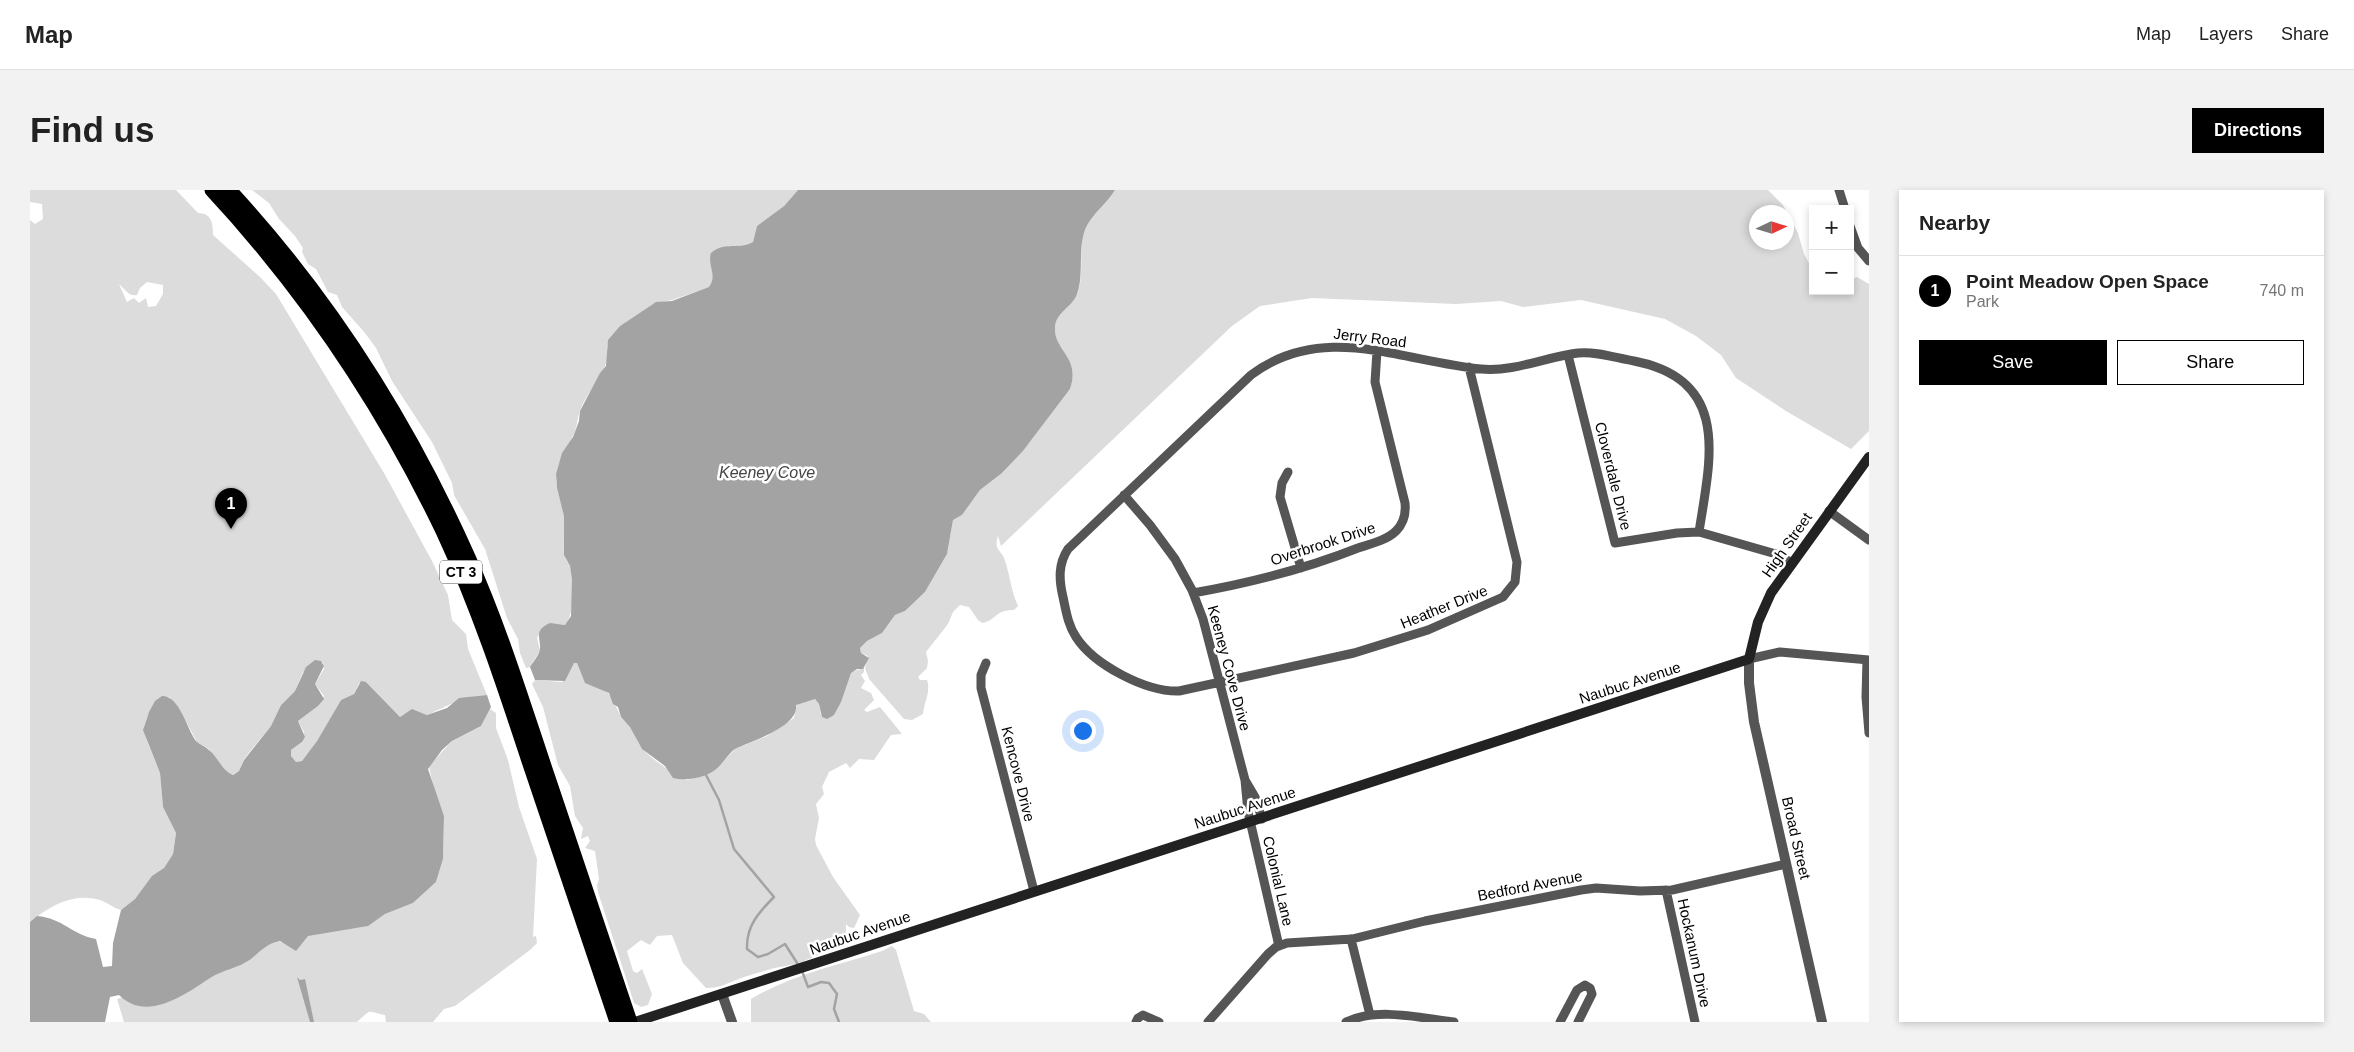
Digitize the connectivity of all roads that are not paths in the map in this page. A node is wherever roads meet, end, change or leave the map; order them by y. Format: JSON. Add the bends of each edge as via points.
{"nodes":[{"id":1,"x":212,"y":190,"type":"edge"},
{"id":2,"x":229,"y":190,"type":"edge"},
{"id":3,"x":1840,"y":190,"type":"edge"},
{"id":4,"x":1844,"y":205,"type":"edge"},
{"id":5,"x":1854,"y":237,"type":"edge"},
{"id":6,"x":1869,"y":261,"type":"edge"},
{"id":7,"x":1377,"y":351,"type":"junction"},
{"id":8,"x":1568,"y":355,"type":"junction"},
{"id":9,"x":1469,"y":367,"type":"junction"},
{"id":10,"x":1869,"y":457,"type":"edge"},
{"id":11,"x":1288,"y":472,"type":"dead end"},
{"id":12,"x":1124,"y":495,"type":"junction"},
{"id":13,"x":1829,"y":511,"type":"junction"},
{"id":14,"x":1699,"y":532,"type":"junction"},
{"id":15,"x":1869,"y":540,"type":"edge"},
{"id":16,"x":1792,"y":563,"type":"junction"},
{"id":17,"x":1301,"y":568,"type":"junction"},
{"id":18,"x":1193,"y":593,"type":"junction"},
{"id":19,"x":1749,"y":659,"type":"junction"},
{"id":20,"x":1868,"y":660,"type":"edge"},
{"id":21,"x":986,"y":663,"type":"dead end"},
{"id":22,"x":1220,"y":682,"type":"junction"},
{"id":23,"x":1869,"y":733,"type":"edge"},
{"id":24,"x":1245,"y":780,"type":"junction"},
{"id":25,"x":1262,"y":818,"type":"junction"},
{"id":26,"x":1250,"y":822,"type":"junction"},
{"id":27,"x":1786,"y":864,"type":"junction"},
{"id":28,"x":1666,"y":890,"type":"junction"},
{"id":29,"x":1034,"y":892,"type":"junction"},
{"id":30,"x":1351,"y":939,"type":"junction"},
{"id":31,"x":1279,"y":946,"type":"junction"},
{"id":32,"x":722,"y":994,"type":"junction"},
{"id":33,"x":617,"y":1004,"type":"junction"},
{"id":34,"x":1370,"y":1015,"type":"junction"},
{"id":35,"x":616,"y":1022,"type":"edge"},
{"id":36,"x":630,"y":1022,"type":"edge"},
{"id":37,"x":635,"y":1022,"type":"edge"},
{"id":38,"x":732,"y":1022,"type":"edge"},
{"id":39,"x":1136,"y":1022,"type":"edge"},
{"id":40,"x":1159,"y":1022,"type":"edge"},
{"id":41,"x":1208,"y":1022,"type":"edge"},
{"id":42,"x":1346,"y":1022,"type":"edge"},
{"id":43,"x":1454,"y":1022,"type":"edge"},
{"id":44,"x":1560,"y":1022,"type":"edge"},
{"id":45,"x":1578,"y":1022,"type":"edge"},
{"id":46,"x":1695,"y":1022,"type":"edge"},
{"id":47,"x":1822,"y":1022,"type":"edge"}],
"edges":[{"from":1,"to":33,"type":"highway","number":"CT 3","via":[[276,264],[333,340],[374,403],[428,500],[489,642]]},
{"from":2,"to":33,"type":"highway","number":"CT 3","via":[[284,254],[346,336],[397,418],[443,502],[502,642]]},
{"from":3,"to":4,"type":"street"},
{"from":5,"to":6,"type":"street"},
{"from":7,"to":9,"type":"street","name":"Jerry Road"},
{"from":7,"to":12,"type":"street","name":"Jerry Road","via":[[1321,346],[1268,364],[1242,383]]},
{"from":7,"to":17,"type":"street","name":"Overbrook Drive","via":[[1375,383],[1405,503],[1403,519],[1396,531],[1386,538]]},
{"from":8,"to":9,"type":"street","name":"Jerry Road","via":[[1504,369]]},
{"from":8,"to":14,"type":"street","name":"Cloverdale Drive","via":[[1616,543]]},
{"from":8,"to":14,"type":"street","name":"Jerry Road","via":[[1590,353],[1655,366],[1679,380],[1694,396],[1703,411],[1710,441]]},
{"from":9,"to":22,"type":"street","name":"Heather Drive","via":[[1517,559],[1517,575],[1511,588],[1497,600],[1396,641]]},
{"from":10,"to":13,"type":"main road","name":"High Street"},
{"from":11,"to":17,"type":"street","via":[[1281,485],[1280,499]]},
{"from":12,"to":18,"type":"street","name":"Keeney Cove Drive","via":[[1164,542]]},
{"from":12,"to":22,"type":"street","name":"Jerry Road","via":[[1070,546],[1063,558],[1060,586],[1072,630],[1093,656],[1147,687],[1175,691]]},
{"from":13,"to":15,"type":"street"},
{"from":13,"to":16,"type":"main road","name":"High Street"},
{"from":14,"to":16,"type":"street","name":"Cloverdale Drive","via":[[1776,554]]},
{"from":16,"to":19,"type":"main road","name":"High Street","via":[[1763,610]]},
{"from":17,"to":18,"type":"street","name":"Overbrook Drive"},
{"from":18,"to":22,"type":"street","name":"Keeney Cove Drive","via":[[1206,627]]},
{"from":19,"to":20,"type":"street","name":"Naubuc Avenue","via":[[1780,652]]},
{"from":19,"to":25,"type":"main road","name":"Naubuc Avenue"},
{"from":19,"to":27,"type":"street","name":"Broad Street","via":[[1752,711]]},
{"from":20,"to":23,"type":"street","via":[[1866,698]]},
{"from":21,"to":29,"type":"street","name":"Kencove Drive","via":[[981,675],[981,688]]},
{"from":22,"to":24,"type":"street","name":"Keeney Cove Drive"},
{"from":24,"to":25,"type":"street","name":"Keeney Cove Drive"},
{"from":24,"to":26,"type":"street","name":"Keeney Cove Drive"},
{"from":25,"to":26,"type":"main road","name":"Naubuc Avenue"},
{"from":26,"to":29,"type":"main road","name":"Naubuc Avenue"},
{"from":26,"to":31,"type":"street","name":"Colonial Lane"},
{"from":27,"to":28,"type":"street","name":"Bedford Avenue"},
{"from":27,"to":47,"type":"street","name":"Broad Street"},
{"from":28,"to":30,"type":"street","name":"Bedford Avenue","via":[[1581,890]]},
{"from":28,"to":46,"type":"street","name":"Hockanum Drive"},
{"from":29,"to":32,"type":"main road","name":"Naubuc Avenue"},
{"from":30,"to":31,"type":"street","name":"Bedford Avenue"},
{"from":30,"to":34,"type":"street"},
{"from":31,"to":41,"type":"street","via":[[1268,954]]},
{"from":32,"to":37,"type":"main road","name":"Naubuc Avenue"},
{"from":32,"to":38,"type":"street"},
{"from":33,"to":35,"type":"highway","number":"CT 3"},
{"from":33,"to":36,"type":"highway","number":"CT 3"},
{"from":34,"to":42,"type":"street"},
{"from":34,"to":43,"type":"street"},
{"from":39,"to":40,"type":"street","via":[[1146,1015]]},
{"from":44,"to":45,"type":"street","via":[[1577,990],[1585,985],[1592,994]]}]}
